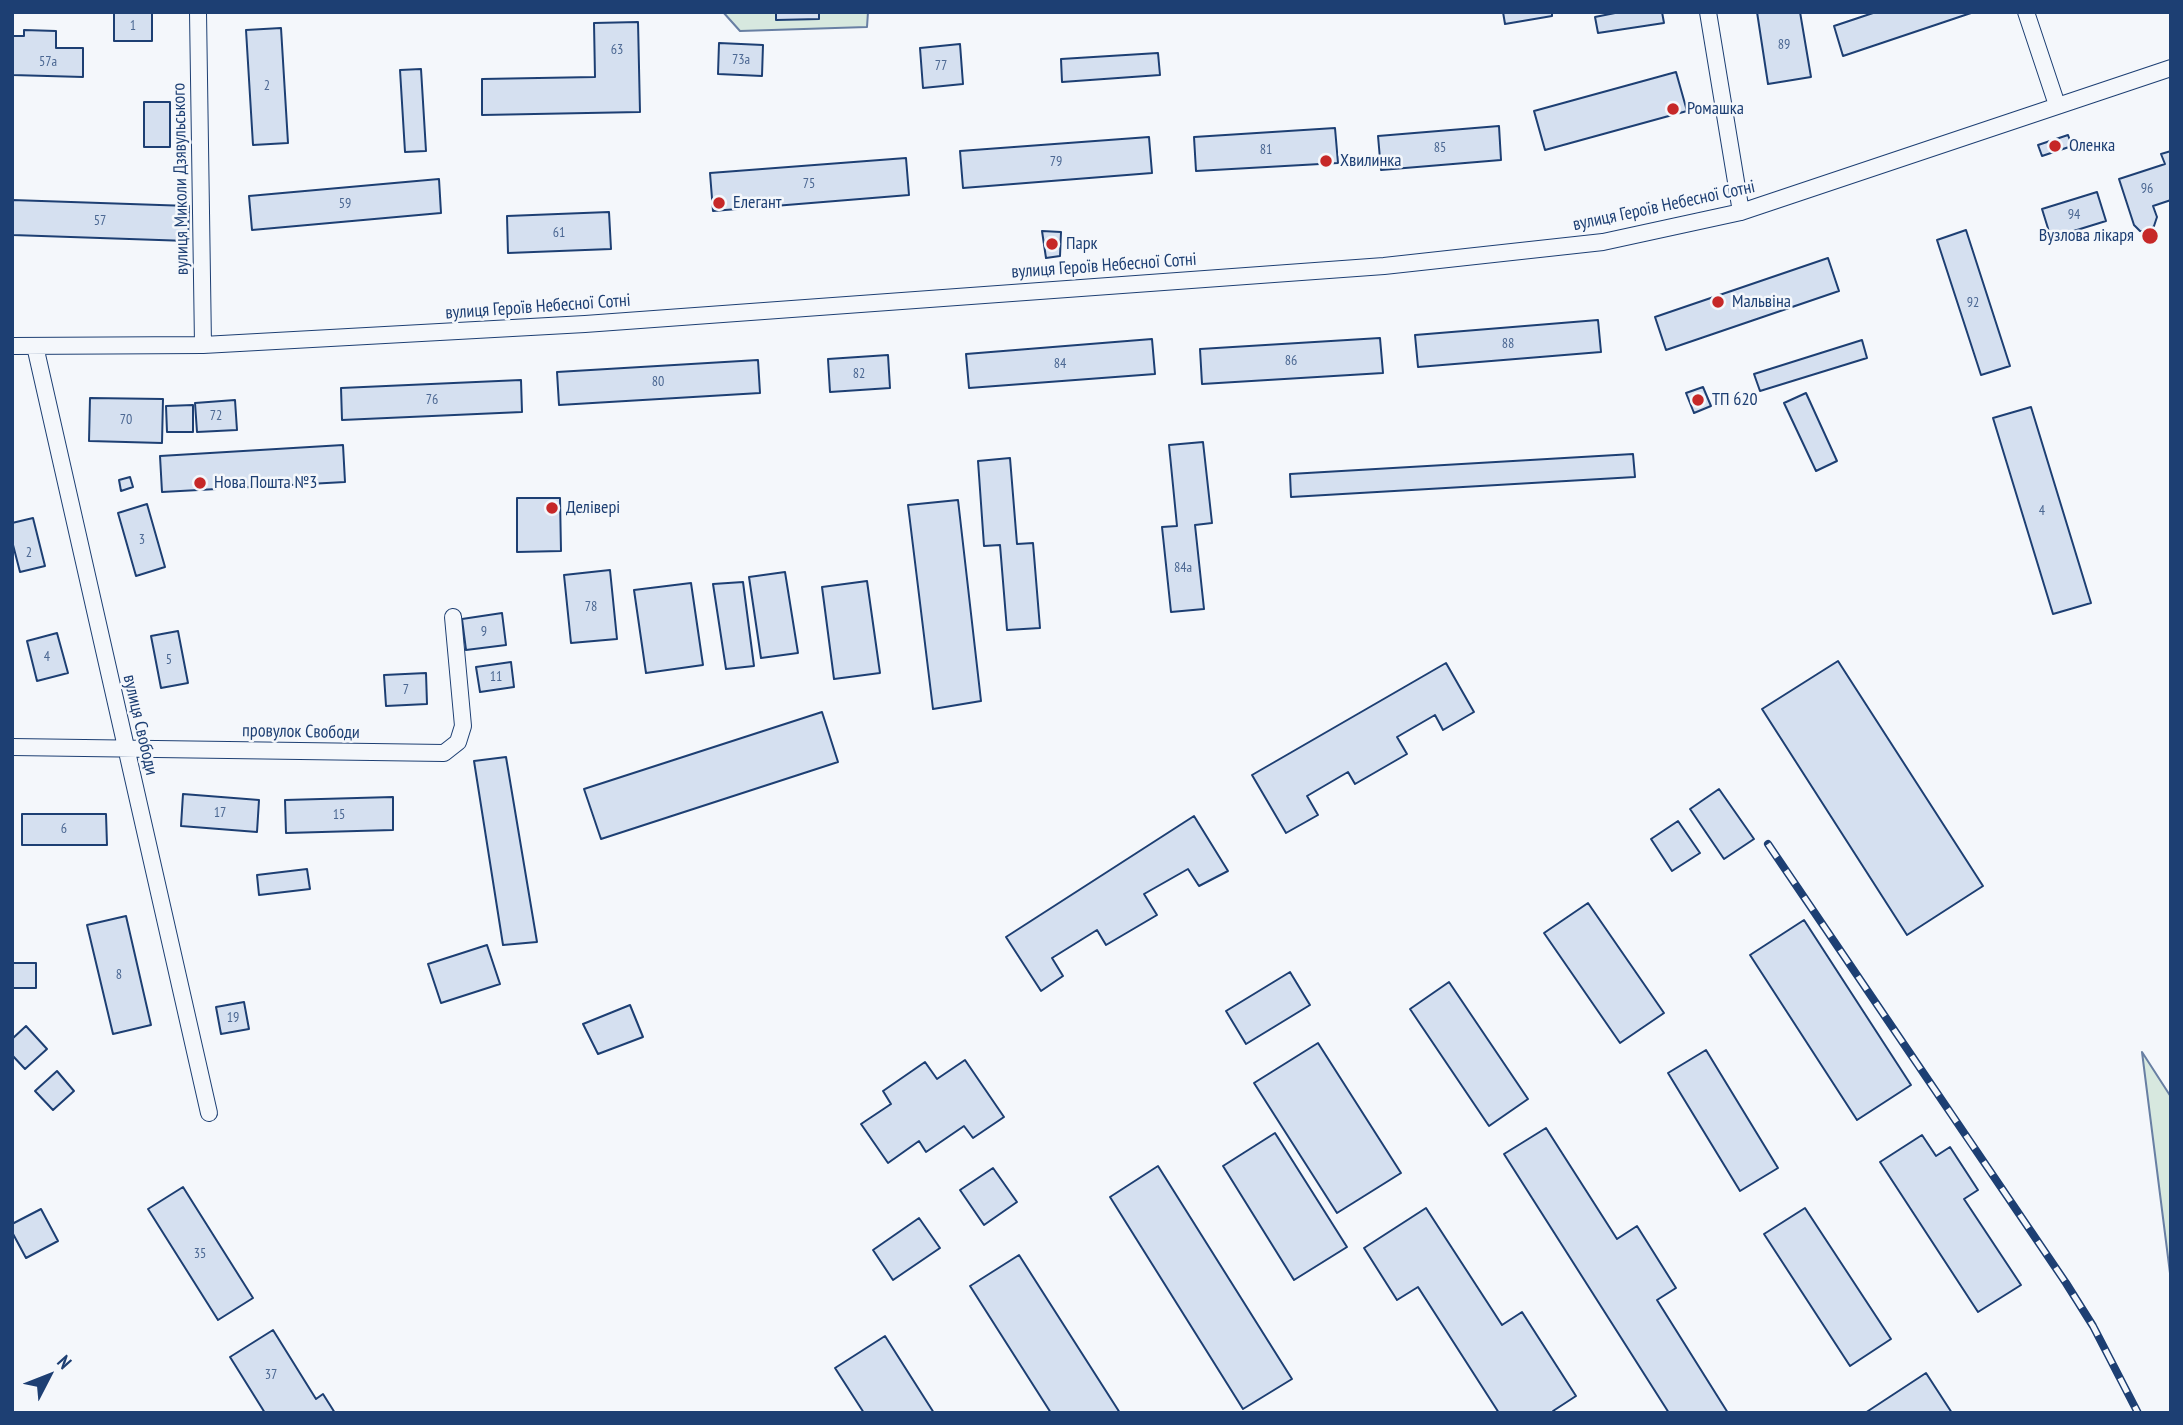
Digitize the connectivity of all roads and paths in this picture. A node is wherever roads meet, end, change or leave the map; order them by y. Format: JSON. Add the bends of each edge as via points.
{"nodes":[{"id":1,"x":198,"y":12,"type":"edge"},
{"id":2,"x":1708,"y":12,"type":"edge"},
{"id":3,"x":2026,"y":12,"type":"edge"},
{"id":4,"x":2171,"y":68,"type":"edge"},
{"id":5,"x":2057,"y":105,"type":"junction"},
{"id":6,"x":1741,"y":212,"type":"junction"},
{"id":7,"x":203,"y":345,"type":"junction"},
{"id":8,"x":12,"y":346,"type":"edge"},
{"id":9,"x":35,"y":346,"type":"junction"},
{"id":10,"x":453,"y":617,"type":"dead end"},
{"id":11,"x":12,"y":747,"type":"edge"},
{"id":12,"x":125,"y":748,"type":"junction"},
{"id":13,"x":209,"y":1112,"type":"dead end"}],
"edges":[{"from":1,"to":7,"type":"street","name":"вулиця Миколи Дзявульського"},
{"from":2,"to":6,"type":"street"},
{"from":3,"to":5,"type":"street"},
{"from":4,"to":5,"type":"street","name":"вулиця Героїв Небесної Сотні"},
{"from":5,"to":6,"type":"street","name":"вулиця Героїв Небесної Сотні"},
{"from":6,"to":7,"type":"street","name":"вулиця Героїв Небесної Сотні","via":[[1603,242],[1384,266],[584,324]]},
{"from":7,"to":9,"type":"street","name":"вулиця Героїв Небесної Сотні"},
{"from":8,"to":9,"type":"street","name":"вулиця Героїв Небесної Сотні"},
{"from":9,"to":12,"type":"street","name":"вулиця Свободи"},
{"from":10,"to":12,"type":"street","name":"провулок Свободи","via":[[463,726],[458,742],[444,752]]},
{"from":11,"to":12,"type":"street","name":"провулок Свободи"},
{"from":12,"to":13,"type":"street","name":"вулиця Свободи"}]}
